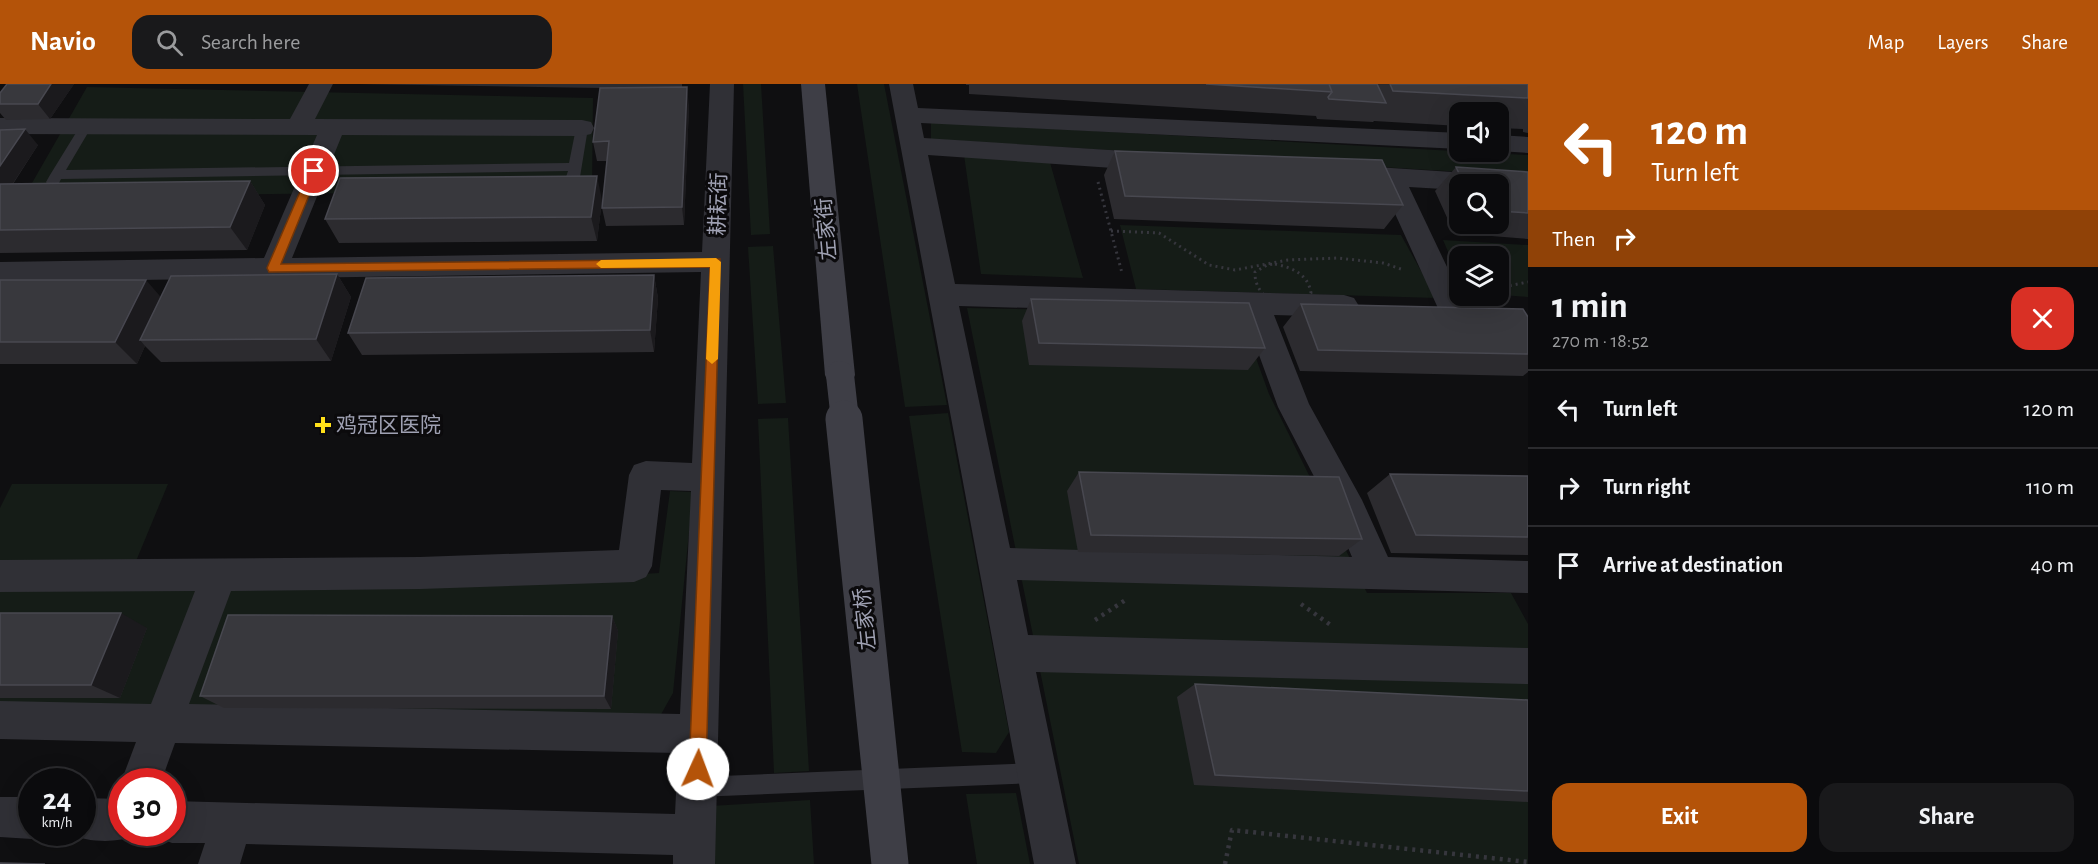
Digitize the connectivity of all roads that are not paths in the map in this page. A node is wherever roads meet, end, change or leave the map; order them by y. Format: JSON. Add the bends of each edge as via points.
{"nodes":[{"id":1,"x":321,"y":84,"type":"edge"},
{"id":2,"x":722,"y":84,"type":"edge"},
{"id":3,"x":813,"y":84,"type":"edge"},
{"id":4,"x":905,"y":99,"type":"edge"},
{"id":5,"x":0,"y":126,"type":"edge"},
{"id":6,"x":86,"y":126,"type":"junction"},
{"id":7,"x":298,"y":127,"type":"junction"},
{"id":8,"x":333,"y":127,"type":"junction"},
{"id":9,"x":582,"y":128,"type":"joint"},
{"id":10,"x":1449,"y":140,"type":"edge"},
{"id":11,"x":1509,"y":144,"type":"edge"},
{"id":12,"x":1528,"y":145,"type":"edge"},
{"id":13,"x":915,"y":146,"type":"junction"},
{"id":14,"x":1184,"y":164,"type":"edge"},
{"id":15,"x":575,"y":167,"type":"junction"},
{"id":16,"x":314,"y":171,"type":"junction"},
{"id":17,"x":1322,"y":172,"type":"edge"},
{"id":18,"x":57,"y":174,"type":"junction"},
{"id":19,"x":1391,"y":177,"type":"junction"},
{"id":20,"x":1528,"y":186,"type":"edge"},
{"id":21,"x":570,"y":195,"type":"edge"},
{"id":22,"x":45,"y":196,"type":"edge"},
{"id":23,"x":716,"y":262,"type":"junction"},
{"id":24,"x":273,"y":268,"type":"junction"},
{"id":25,"x":0,"y":272,"type":"edge"},
{"id":26,"x":944,"y":294,"type":"junction"},
{"id":27,"x":1255,"y":304,"type":"junction"},
{"id":28,"x":1368,"y":307,"type":"edge"},
{"id":29,"x":1451,"y":309,"type":"edge"},
{"id":30,"x":840,"y":375,"type":"joint"},
{"id":31,"x":708,"y":478,"type":"junction"},
{"id":32,"x":997,"y":564,"type":"junction"},
{"id":33,"x":1377,"y":573,"type":"junction"},
{"id":34,"x":219,"y":574,"type":"junction"},
{"id":35,"x":0,"y":576,"type":"edge"},
{"id":36,"x":1525,"y":584,"type":"edge"},
{"id":37,"x":1014,"y":653,"type":"junction"},
{"id":38,"x":1528,"y":666,"type":"edge"},
{"id":39,"x":0,"y":720,"type":"edge"},
{"id":40,"x":163,"y":723,"type":"junction"},
{"id":41,"x":699,"y":734,"type":"junction"},
{"id":42,"x":146,"y":768,"type":"edge"},
{"id":43,"x":1037,"y":773,"type":"junction"},
{"id":44,"x":697,"y":787,"type":"junction"},
{"id":45,"x":0,"y":817,"type":"edge"},
{"id":46,"x":18,"y":818,"type":"edge"},
{"id":47,"x":186,"y":822,"type":"edge"},
{"id":48,"x":232,"y":823,"type":"junction"},
{"id":49,"x":695,"y":849,"type":"edge"},
{"id":50,"x":219,"y":864,"type":"edge"},
{"id":51,"x":890,"y":864,"type":"edge"},
{"id":52,"x":1055,"y":864,"type":"edge"}],
"edges":[{"from":1,"to":7,"type":"street"},
{"from":2,"to":23,"type":"street","name":"耕耘街"},
{"from":3,"to":30,"type":"main road","name":"左家街"},
{"from":4,"to":10,"type":"street"},
{"from":4,"to":13,"type":"street"},
{"from":5,"to":6,"type":"street"},
{"from":6,"to":7,"type":"street"},
{"from":6,"to":18,"type":"lane"},
{"from":7,"to":8,"type":"street"},
{"from":8,"to":9,"type":"street"},
{"from":8,"to":16,"type":"street"},
{"from":9,"to":15,"type":"lane"},
{"from":11,"to":12,"type":"street"},
{"from":13,"to":14,"type":"street"},
{"from":13,"to":26,"type":"street"},
{"from":15,"to":16,"type":"lane"},
{"from":15,"to":21,"type":"lane"},
{"from":16,"to":18,"type":"lane"},
{"from":16,"to":24,"type":"street"},
{"from":17,"to":19,"type":"street"},
{"from":18,"to":22,"type":"lane"},
{"from":19,"to":20,"type":"street"},
{"from":19,"to":29,"type":"street"},
{"from":23,"to":24,"type":"street"},
{"from":23,"to":31,"type":"street","name":"耕耘街"},
{"from":24,"to":25,"type":"street"},
{"from":26,"to":27,"type":"street"},
{"from":26,"to":32,"type":"street"},
{"from":27,"to":28,"type":"street"},
{"from":27,"to":33,"type":"street","via":[[1294,406],[1350,511]]},
{"from":30,"to":51,"type":"main road","name":"左家桥","bridge":true},
{"from":31,"to":34,"type":"street","via":[[646,475],[634,566]]},
{"from":31,"to":41,"type":"street","name":"耕耘街"},
{"from":32,"to":33,"type":"street"},
{"from":32,"to":37,"type":"street"},
{"from":33,"to":36,"type":"street"},
{"from":34,"to":35,"type":"street"},
{"from":34,"to":40,"type":"street"},
{"from":37,"to":38,"type":"street"},
{"from":37,"to":43,"type":"street"},
{"from":39,"to":40,"type":"street"},
{"from":40,"to":41,"type":"street"},
{"from":40,"to":42,"type":"street"},
{"from":41,"to":44,"type":"street","name":"耕耘街"},
{"from":43,"to":44,"type":"lane"},
{"from":43,"to":52,"type":"street"},
{"from":44,"to":49,"type":"street","name":"耕耘街"},
{"from":45,"to":46,"type":"street"},
{"from":47,"to":48,"type":"street"},
{"from":48,"to":49,"type":"street"},
{"from":48,"to":50,"type":"street"}]}
